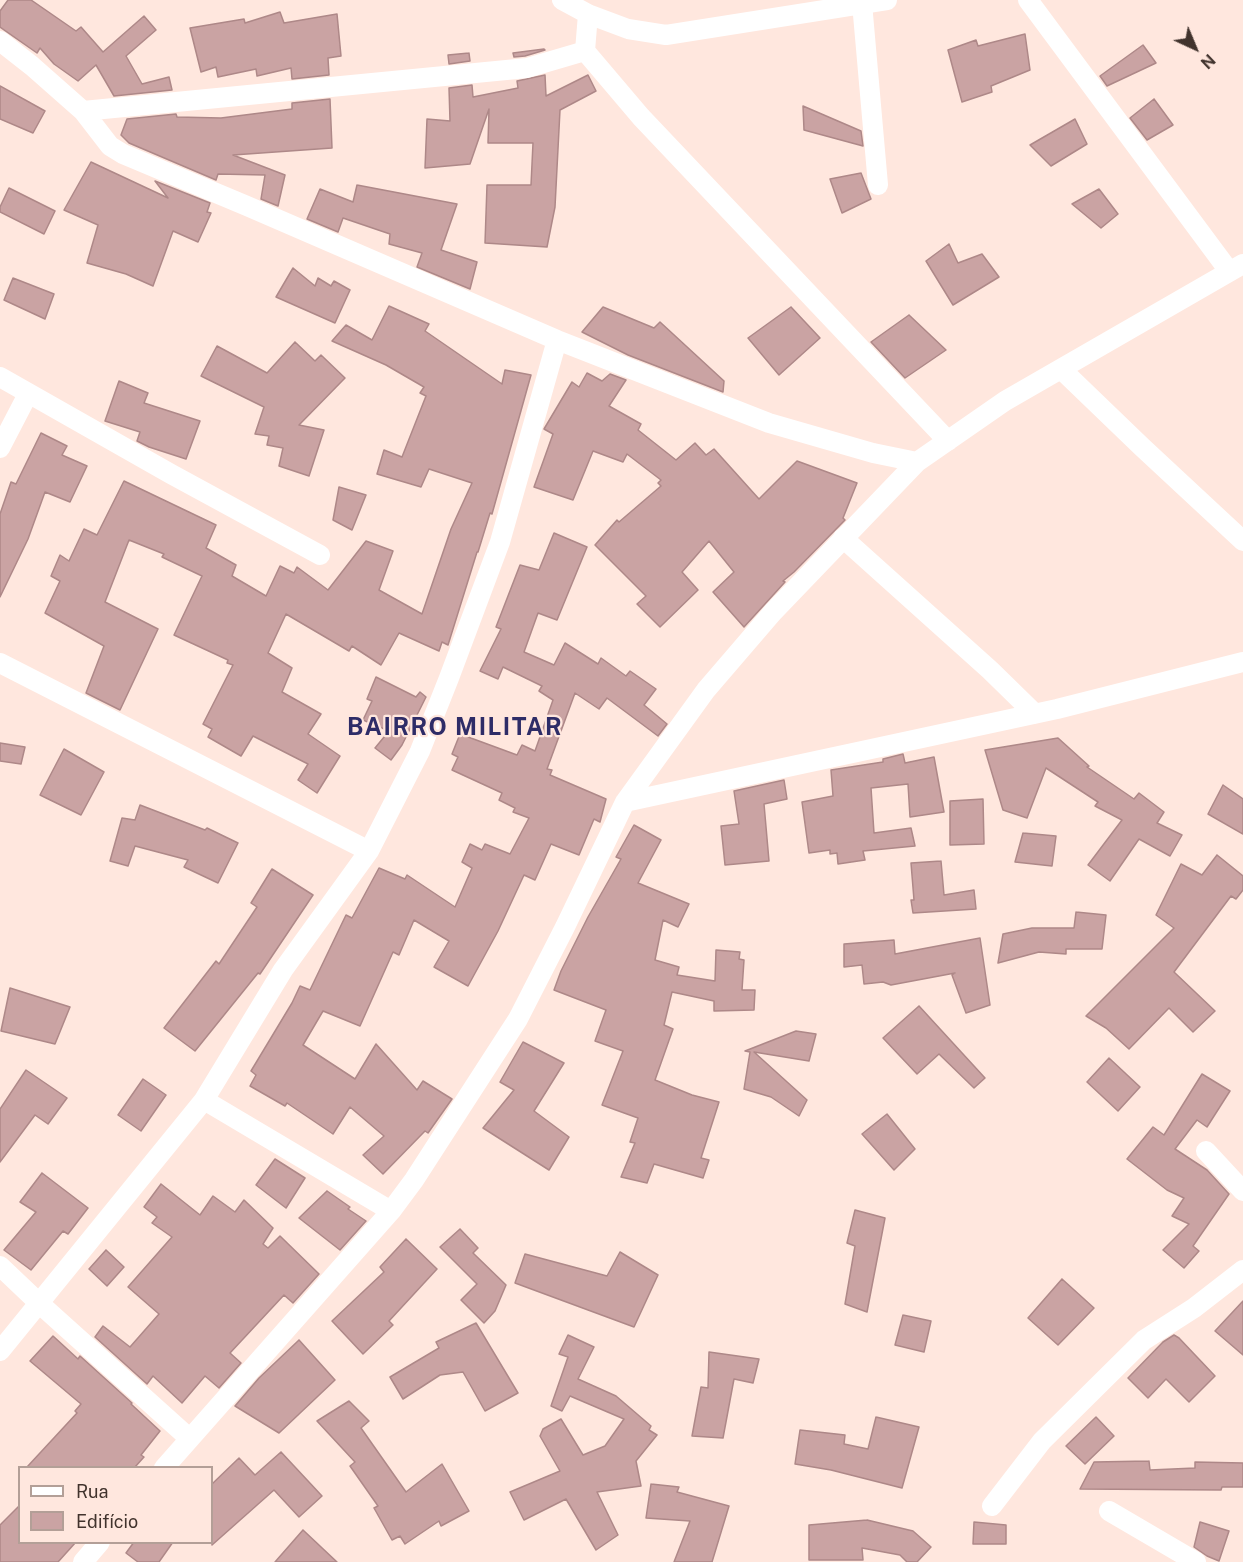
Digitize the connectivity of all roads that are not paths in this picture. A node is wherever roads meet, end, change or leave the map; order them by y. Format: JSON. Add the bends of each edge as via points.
{"nodes":[{"id":1,"x":562,"y":0,"type":"edge"},
{"id":2,"x":887,"y":0,"type":"edge"},
{"id":3,"x":1028,"y":0,"type":"edge"},
{"id":4,"x":862,"y":3,"type":"junction"},
{"id":5,"x":588,"y":14,"type":"junction"},
{"id":6,"x":0,"y":41,"type":"edge"},
{"id":7,"x":585,"y":51,"type":"junction"},
{"id":8,"x":83,"y":111,"type":"junction"},
{"id":9,"x":878,"y":185,"type":"dead end"},
{"id":10,"x":1236,"y":268,"type":"edge"},
{"id":11,"x":557,"y":340,"type":"junction"},
{"id":12,"x":1061,"y":369,"type":"junction"},
{"id":13,"x":0,"y":377,"type":"edge"},
{"id":14,"x":28,"y":394,"type":"junction"},
{"id":15,"x":948,"y":441,"type":"junction"},
{"id":16,"x":0,"y":448,"type":"edge"},
{"id":17,"x":917,"y":462,"type":"junction"},
{"id":18,"x":843,"y":538,"type":"junction"},
{"id":19,"x":1243,"y":541,"type":"edge"},
{"id":20,"x":321,"y":555,"type":"dead end"},
{"id":21,"x":1243,"y":662,"type":"edge"},
{"id":22,"x":0,"y":663,"type":"edge"},
{"id":23,"x":1035,"y":714,"type":"junction"},
{"id":24,"x":626,"y":802,"type":"junction"},
{"id":25,"x":369,"y":852,"type":"junction"},
{"id":26,"x":204,"y":1100,"type":"junction"},
{"id":27,"x":1206,"y":1150,"type":"dead end"},
{"id":28,"x":1243,"y":1191,"type":"edge"},
{"id":29,"x":391,"y":1211,"type":"junction"},
{"id":30,"x":0,"y":1266,"type":"edge"},
{"id":31,"x":1243,"y":1270,"type":"edge"},
{"id":32,"x":39,"y":1304,"type":"junction"},
{"id":33,"x":0,"y":1351,"type":"edge"},
{"id":34,"x":189,"y":1438,"type":"junction"},
{"id":35,"x":165,"y":1466,"type":"edge"},
{"id":36,"x":992,"y":1506,"type":"dead end"},
{"id":37,"x":1109,"y":1511,"type":"dead end"},
{"id":38,"x":98,"y":1544,"type":"edge"},
{"id":39,"x":83,"y":1562,"type":"edge"},
{"id":40,"x":1196,"y":1562,"type":"edge"}],
"edges":[{"from":1,"to":5,"type":"street"},
{"from":2,"to":4,"type":"street"},
{"from":3,"to":10,"type":"street"},
{"from":4,"to":5,"type":"street","via":[[666,34],[628,29]]},
{"from":4,"to":9,"type":"street"},
{"from":5,"to":7,"type":"street"},
{"from":6,"to":8,"type":"street"},
{"from":7,"to":8,"type":"street","via":[[527,68]]},
{"from":7,"to":15,"type":"street","via":[[641,117]]},
{"from":8,"to":11,"type":"street","via":[[110,146],[123,154]]},
{"from":10,"to":12,"type":"street"},
{"from":11,"to":17,"type":"street","via":[[769,423]]},
{"from":11,"to":25,"type":"street","via":[[500,542],[420,750]]},
{"from":12,"to":15,"type":"street","via":[[1005,401]]},
{"from":12,"to":19,"type":"street"},
{"from":13,"to":14,"type":"street"},
{"from":14,"to":16,"type":"street"},
{"from":14,"to":20,"type":"street"},
{"from":15,"to":17,"type":"street"},
{"from":17,"to":18,"type":"street"},
{"from":18,"to":23,"type":"street"},
{"from":18,"to":24,"type":"street","via":[[706,690]]},
{"from":21,"to":23,"type":"street"},
{"from":22,"to":25,"type":"street"},
{"from":23,"to":24,"type":"street"},
{"from":24,"to":29,"type":"street","via":[[518,1019]]},
{"from":25,"to":26,"type":"street","via":[[283,970]]},
{"from":26,"to":29,"type":"street"},
{"from":26,"to":32,"type":"street"},
{"from":27,"to":28,"type":"street"},
{"from":29,"to":34,"type":"street"},
{"from":30,"to":32,"type":"street"},
{"from":31,"to":36,"type":"street","via":[[1144,1340],[1042,1442]]},
{"from":32,"to":33,"type":"street"},
{"from":32,"to":34,"type":"street"},
{"from":34,"to":35,"type":"street"},
{"from":37,"to":40,"type":"street"},
{"from":38,"to":39,"type":"street"}]}
